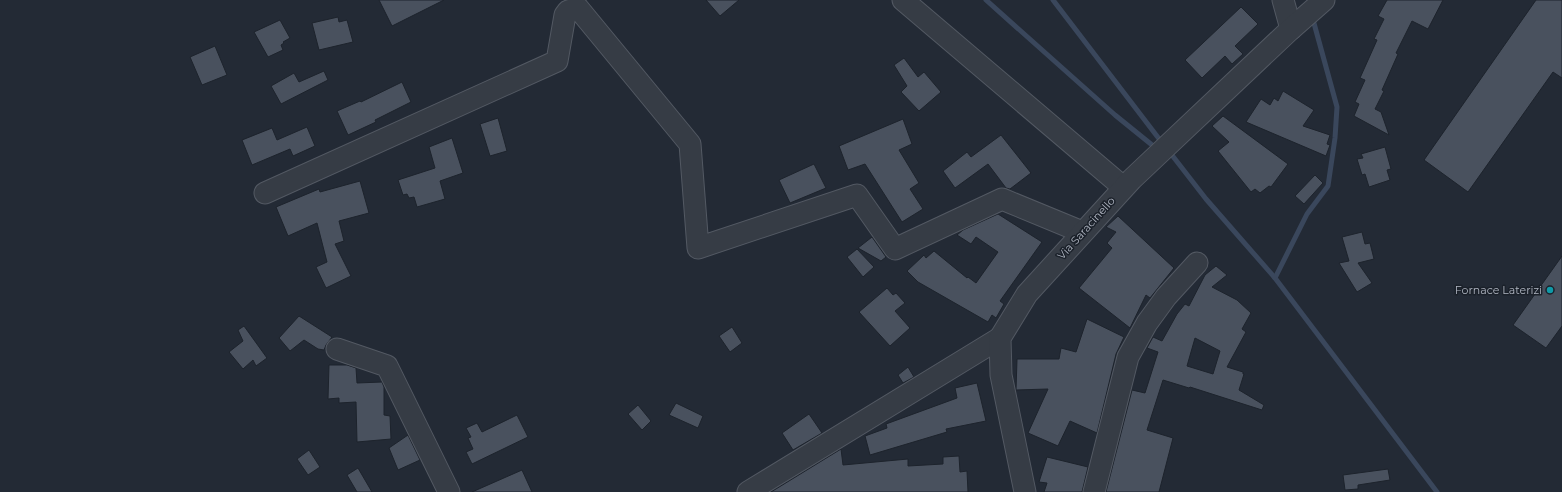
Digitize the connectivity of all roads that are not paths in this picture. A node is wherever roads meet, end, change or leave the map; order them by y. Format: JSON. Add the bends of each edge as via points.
{"nodes":[{"id":1,"x":903,"y":0,"type":"edge"},
{"id":2,"x":1283,"y":0,"type":"edge"},
{"id":3,"x":1324,"y":0,"type":"edge"},
{"id":4,"x":1295,"y":26,"type":"junction"},
{"id":5,"x":1128,"y":183,"type":"junction"},
{"id":6,"x":265,"y":193,"type":"dead end"},
{"id":7,"x":1082,"y":232,"type":"junction"},
{"id":8,"x":1198,"y":263,"type":"dead end"},
{"id":9,"x":1000,"y":338,"type":"junction"},
{"id":10,"x":337,"y":349,"type":"dead end"},
{"id":11,"x":1019,"y":491,"type":"edge"},
{"id":12,"x":449,"y":492,"type":"edge"},
{"id":13,"x":748,"y":492,"type":"edge"},
{"id":14,"x":1094,"y":492,"type":"edge"}],
"edges":[{"from":1,"to":5,"type":"street"},
{"from":2,"to":4,"type":"street"},
{"from":3,"to":4,"type":"street","name":"Via Saracinello"},
{"from":4,"to":5,"type":"street","name":"Via Saracinello"},
{"from":5,"to":7,"type":"street","name":"Via Saracinello"},
{"from":6,"to":7,"type":"street","via":[[557,61],[565,15],[568,11],[578,8],[690,144],[698,248],[857,195],[895,249],[1002,198]]},
{"from":7,"to":9,"type":"street","name":"Via Saracinello","via":[[1027,294]]},
{"from":8,"to":14,"type":"street","via":[[1161,304],[1128,357]]},
{"from":9,"to":11,"type":"street","via":[[1001,375]]},
{"from":9,"to":13,"type":"street"},
{"from":10,"to":12,"type":"street","via":[[387,366]]}]}
